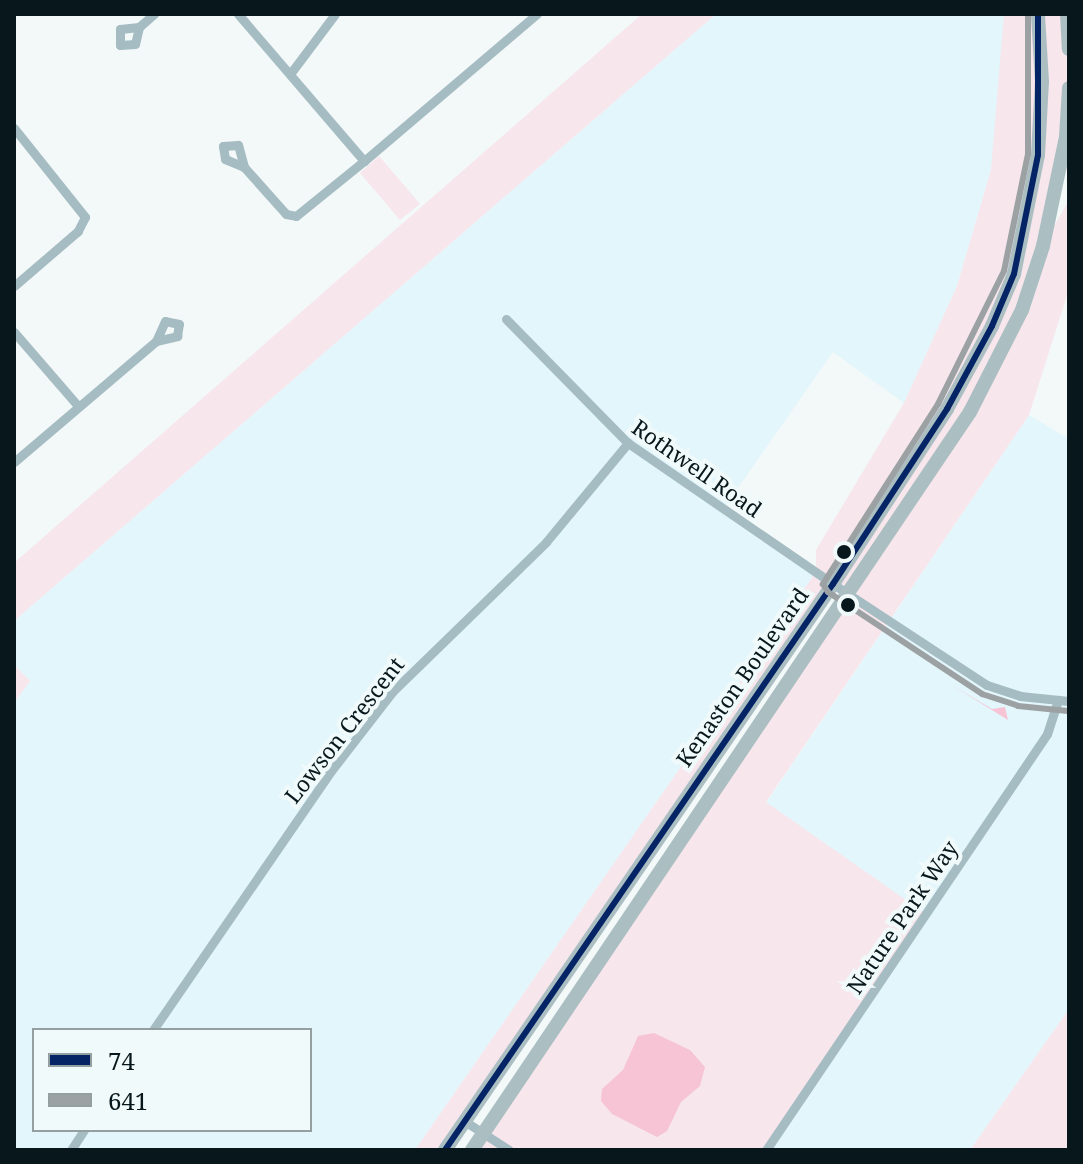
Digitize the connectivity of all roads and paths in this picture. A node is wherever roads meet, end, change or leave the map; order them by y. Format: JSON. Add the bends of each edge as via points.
{"nodes":[{"id":1,"x":154,"y":14,"type":"edge"},
{"id":2,"x":238,"y":14,"type":"edge"},
{"id":3,"x":335,"y":14,"type":"edge"},
{"id":4,"x":537,"y":14,"type":"edge"},
{"id":5,"x":1038,"y":14,"type":"edge"},
{"id":6,"x":1067,"y":14,"type":"edge"},
{"id":7,"x":139,"y":27,"type":"dead end"},
{"id":8,"x":1069,"y":49,"type":"edge"},
{"id":9,"x":290,"y":74,"type":"junction"},
{"id":10,"x":1069,"y":88,"type":"edge"},
{"id":11,"x":14,"y":128,"type":"edge"},
{"id":12,"x":364,"y":161,"type":"junction"},
{"id":13,"x":244,"y":167,"type":"dead end"},
{"id":14,"x":14,"y":286,"type":"edge"},
{"id":15,"x":506,"y":319,"type":"dead end"},
{"id":16,"x":14,"y":332,"type":"edge"},
{"id":17,"x":156,"y":341,"type":"dead end"},
{"id":18,"x":78,"y":406,"type":"junction"},
{"id":19,"x":628,"y":443,"type":"junction"},
{"id":20,"x":14,"y":462,"type":"edge"},
{"id":21,"x":833,"y":584,"type":"junction"},
{"id":22,"x":849,"y":594,"type":"junction"},
{"id":23,"x":1058,"y":700,"type":"junction"},
{"id":24,"x":1069,"y":701,"type":"edge"},
{"id":25,"x":154,"y":1028,"type":"edge"},
{"id":26,"x":466,"y":1122,"type":"junction"},
{"id":27,"x":83,"y":1132,"type":"edge"},
{"id":28,"x":483,"y":1132,"type":"junction"},
{"id":29,"x":71,"y":1150,"type":"edge"},
{"id":30,"x":445,"y":1150,"type":"edge"},
{"id":31,"x":472,"y":1150,"type":"edge"},
{"id":32,"x":509,"y":1150,"type":"edge"},
{"id":33,"x":766,"y":1150,"type":"edge"}],
"edges":[{"from":1,"to":7,"type":"street"},
{"from":2,"to":9,"type":"street"},
{"from":3,"to":9,"type":"street"},
{"from":4,"to":12,"type":"street"},
{"from":5,"to":21,"type":"main road","name":"Kenaston Boulevard","via":[[1038,155],[1014,274],[947,409]]},
{"from":6,"to":8,"type":"main road"},
{"from":9,"to":12,"type":"street"},
{"from":10,"to":22,"type":"main road","name":"Kenaston Boulevard","via":[[1056,190],[1022,310],[926,484]]},
{"from":11,"to":14,"type":"street","via":[[85,217],[78,231]]},
{"from":12,"to":13,"type":"street","via":[[296,216],[286,214]]},
{"from":15,"to":19,"type":"street","name":"Rothwell Road"},
{"from":16,"to":18,"type":"street"},
{"from":17,"to":18,"type":"street"},
{"from":18,"to":20,"type":"street"},
{"from":19,"to":21,"type":"street","name":"Rothwell Road"},
{"from":19,"to":25,"type":"street","name":"Lowson Crescent","via":[[546,542],[392,692],[331,771]]},
{"from":21,"to":22,"type":"street","name":"Rothwell Road"},
{"from":21,"to":26,"type":"main road","name":"Kenaston Boulevard"},
{"from":22,"to":23,"type":"street","name":"Rothwell Road","via":[[987,685]]},
{"from":22,"to":28,"type":"main road","name":"Kenaston Boulevard"},
{"from":23,"to":24,"type":"street","name":"Rothwell Road"},
{"from":23,"to":33,"type":"street","name":"Nature Park Way","via":[[1047,734]]},
{"from":26,"to":28,"type":"street"},
{"from":26,"to":30,"type":"main road","name":"Kenaston Boulevard"},
{"from":27,"to":29,"type":"street"},
{"from":28,"to":31,"type":"main road","name":"Kenaston Boulevard"},
{"from":28,"to":32,"type":"street"}]}
